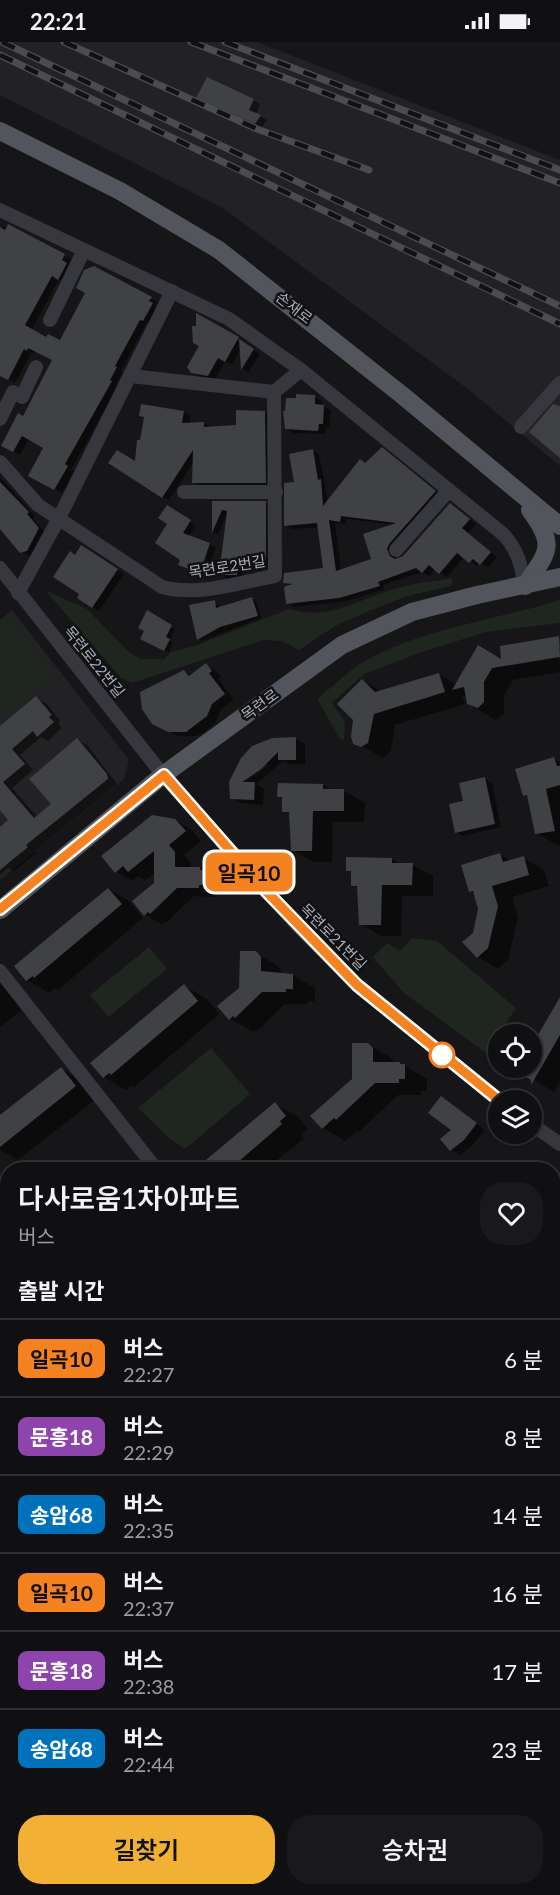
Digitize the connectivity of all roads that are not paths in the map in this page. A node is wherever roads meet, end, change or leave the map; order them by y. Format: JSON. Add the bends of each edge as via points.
{"nodes":[{"id":1,"x":0,"y":130,"type":"edge"},
{"id":2,"x":0,"y":210,"type":"edge"},
{"id":3,"x":84,"y":250,"type":"junction"},
{"id":4,"x":172,"y":291,"type":"junction"},
{"id":5,"x":50,"y":320,"type":"dead end"},
{"id":6,"x":36,"y":367,"type":"dead end"},
{"id":7,"x":302,"y":370,"type":"junction"},
{"id":8,"x":131,"y":376,"type":"junction"},
{"id":9,"x":560,"y":382,"type":"edge"},
{"id":10,"x":274,"y":392,"type":"junction"},
{"id":11,"x":0,"y":419,"type":"edge"},
{"id":12,"x":521,"y":427,"type":"dead end"},
{"id":13,"x":0,"y":462,"type":"edge"},
{"id":14,"x":510,"y":485,"type":"junction"},
{"id":15,"x":449,"y":490,"type":"junction"},
{"id":16,"x":184,"y":492,"type":"dead end"},
{"id":17,"x":276,"y":492,"type":"junction"},
{"id":18,"x":59,"y":518,"type":"junction"},
{"id":19,"x":560,"y":526,"type":"edge"},
{"id":20,"x":396,"y":550,"type":"dead end"},
{"id":21,"x":0,"y":568,"type":"edge"},
{"id":22,"x":560,"y":577,"type":"edge"},
{"id":23,"x":525,"y":586,"type":"junction"},
{"id":24,"x":18,"y":593,"type":"junction"},
{"id":25,"x":164,"y":775,"type":"junction"},
{"id":26,"x":0,"y":909,"type":"edge"},
{"id":27,"x":0,"y":971,"type":"edge"},
{"id":28,"x":488,"y":1091,"type":"edge"},
{"id":29,"x":542,"y":1132,"type":"edge"},
{"id":30,"x":560,"y":1144,"type":"edge"},
{"id":31,"x":151,"y":1162,"type":"edge"}],
"edges":[{"from":1,"to":14,"type":"main road","name":"손재로","via":[[120,191],[219,250]]},
{"from":2,"to":3,"type":"street"},
{"from":3,"to":4,"type":"street"},
{"from":3,"to":5,"type":"street"},
{"from":4,"to":7,"type":"street","via":[[229,319]]},
{"from":4,"to":8,"type":"street"},
{"from":6,"to":11,"type":"street","via":[[22,397],[13,392]]},
{"from":7,"to":10,"type":"street"},
{"from":7,"to":15,"type":"street"},
{"from":8,"to":10,"type":"street"},
{"from":8,"to":18,"type":"street"},
{"from":9,"to":12,"type":"street"},
{"from":10,"to":17,"type":"street","name":"목련로2번길"},
{"from":13,"to":18,"type":"street","via":[[38,505]]},
{"from":14,"to":19,"type":"main road","name":"손재로"},
{"from":14,"to":23,"type":"main road","via":[[545,530],[548,543],[545,556]]},
{"from":15,"to":20,"type":"street"},
{"from":15,"to":23,"type":"street","via":[[514,545]]},
{"from":16,"to":17,"type":"street"},
{"from":17,"to":18,"type":"street","name":"목련로2번길","via":[[275,576],[192,590],[162,587]]},
{"from":18,"to":24,"type":"street"},
{"from":21,"to":24,"type":"street","name":"목련로22번길"},
{"from":22,"to":23,"type":"main road","name":"목련로"},
{"from":23,"to":25,"type":"main road","name":"목련로","via":[[412,612],[342,645]]},
{"from":24,"to":25,"type":"street","name":"목련로22번길"},
{"from":25,"to":26,"type":"main road","name":"목련로"},
{"from":25,"to":28,"type":"street","name":"목련로21번길","via":[[270,896],[357,985]]},
{"from":27,"to":31,"type":"street"},
{"from":29,"to":30,"type":"street"}]}
